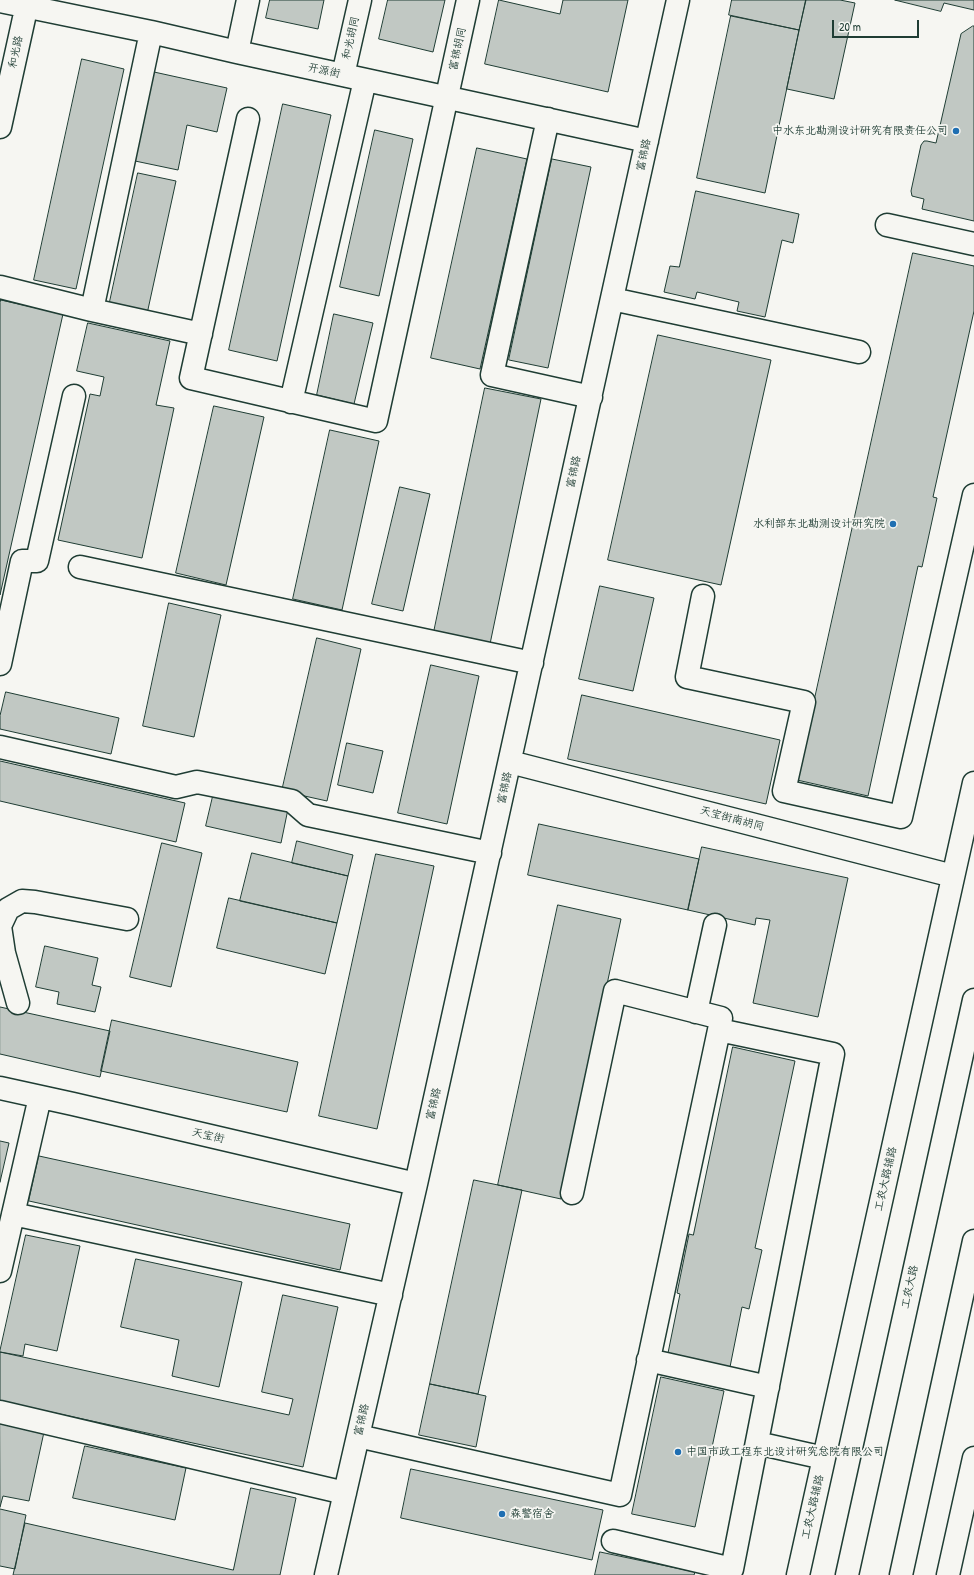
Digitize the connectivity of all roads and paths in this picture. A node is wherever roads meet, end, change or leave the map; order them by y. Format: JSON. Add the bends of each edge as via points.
{"nodes":[{"id":1,"x":248,"y":0,"type":"edge"},
{"id":2,"x":360,"y":0,"type":"edge"},
{"id":3,"x":468,"y":0,"type":"edge"},
{"id":4,"x":678,"y":0,"type":"edge"},
{"id":5,"x":0,"y":1,"type":"edge"},
{"id":6,"x":27,"y":3,"type":"edge"},
{"id":7,"x":151,"y":32,"type":"junction"},
{"id":8,"x":236,"y":52,"type":"junction"},
{"id":9,"x":343,"y":75,"type":"junction"},
{"id":10,"x":365,"y":80,"type":"junction"},
{"id":11,"x":447,"y":98,"type":"junction"},
{"id":12,"x":248,"y":119,"type":"dead end"},
{"id":13,"x":548,"y":119,"type":"junction"},
{"id":14,"x":0,"y":127,"type":"edge"},
{"id":15,"x":647,"y":140,"type":"junction"},
{"id":16,"x":887,"y":225,"type":"dead end"},
{"id":17,"x":974,"y":244,"type":"edge"},
{"id":18,"x":0,"y":287,"type":"edge"},
{"id":19,"x":612,"y":299,"type":"junction"},
{"id":20,"x":92,"y":310,"type":"junction"},
{"id":21,"x":201,"y":334,"type":"junction"},
{"id":22,"x":859,"y":352,"type":"dead end"},
{"id":23,"x":74,"y":396,"type":"dead end"},
{"id":24,"x":591,"y":397,"type":"junction"},
{"id":25,"x":291,"y":402,"type":"junction"},
{"id":26,"x":974,"y":495,"type":"edge"},
{"id":27,"x":969,"y":539,"type":"edge"},
{"id":28,"x":80,"y":567,"type":"dead end"},
{"id":29,"x":704,"y":596,"type":"dead end"},
{"id":30,"x":532,"y":663,"type":"junction"},
{"id":31,"x":0,"y":664,"type":"edge"},
{"id":32,"x":0,"y":747,"type":"edge"},
{"id":33,"x":510,"y":762,"type":"junction"},
{"id":34,"x":974,"y":783,"type":"edge"},
{"id":35,"x":490,"y":853,"type":"junction"},
{"id":36,"x":953,"y":876,"type":"junction"},
{"id":37,"x":128,"y":919,"type":"dead end"},
{"id":38,"x":715,"y":925,"type":"dead end"},
{"id":39,"x":2,"y":953,"type":"edge"},
{"id":40,"x":974,"y":1000,"type":"edge"},
{"id":41,"x":18,"y":1002,"type":"dead end"},
{"id":42,"x":696,"y":1012,"type":"junction"},
{"id":43,"x":718,"y":1030,"type":"junction"},
{"id":44,"x":0,"y":1088,"type":"edge"},
{"id":45,"x":40,"y":1097,"type":"junction"},
{"id":46,"x":416,"y":1184,"type":"junction"},
{"id":47,"x":572,"y":1193,"type":"dead end"},
{"id":48,"x":13,"y":1214,"type":"junction"},
{"id":49,"x":974,"y":1241,"type":"edge"},
{"id":50,"x":0,"y":1271,"type":"edge"},
{"id":51,"x":391,"y":1295,"type":"junction"},
{"id":52,"x":648,"y":1360,"type":"junction"},
{"id":53,"x":768,"y":1387,"type":"junction"},
{"id":54,"x":0,"y":1412,"type":"edge"},
{"id":55,"x":358,"y":1436,"type":"junction"},
{"id":56,"x":757,"y":1443,"type":"junction"},
{"id":57,"x":824,"y":1458,"type":"junction"},
{"id":58,"x":974,"y":1458,"type":"edge"},
{"id":59,"x":345,"y":1493,"type":"junction"},
{"id":60,"x":613,"y":1541,"type":"dead end"},
{"id":61,"x":326,"y":1575,"type":"edge"},
{"id":62,"x":798,"y":1575,"type":"edge"},
{"id":63,"x":847,"y":1575,"type":"edge"},
{"id":64,"x":901,"y":1575,"type":"edge"},
{"id":65,"x":948,"y":1575,"type":"edge"}],
"edges":[{"from":1,"to":8,"type":"street"},
{"from":2,"to":9,"type":"street","name":"和光胡同"},
{"from":3,"to":11,"type":"street","name":"富锦胡同"},
{"from":4,"to":15,"type":"street","name":"富锦路"},
{"from":5,"to":6,"type":"street","name":"开源街"},
{"from":6,"to":7,"type":"street","name":"开源街"},
{"from":6,"to":14,"type":"street","name":"和光路"},
{"from":7,"to":8,"type":"street","name":"开源街"},
{"from":7,"to":20,"type":"street"},
{"from":8,"to":9,"type":"street","name":"开源街"},
{"from":9,"to":10,"type":"street","name":"开源街"},
{"from":10,"to":11,"type":"street","name":"开源街"},
{"from":10,"to":25,"type":"street"},
{"from":11,"to":13,"type":"street","name":"开源街"},
{"from":11,"to":25,"type":"street","name":"富锦胡同","via":[[376,420]]},
{"from":12,"to":21,"type":"street"},
{"from":13,"to":15,"type":"street","name":"开源街"},
{"from":13,"to":24,"type":"street","via":[[492,376]]},
{"from":15,"to":19,"type":"street","name":"富锦路"},
{"from":16,"to":17,"type":"street"},
{"from":18,"to":20,"type":"street"},
{"from":19,"to":22,"type":"street"},
{"from":19,"to":24,"type":"street","name":"富锦路"},
{"from":20,"to":21,"type":"street"},
{"from":21,"to":25,"type":"street","via":[[191,378]]},
{"from":23,"to":31,"type":"street","via":[[37,561],[22,561]]},
{"from":24,"to":30,"type":"street","name":"富锦路"},
{"from":26,"to":27,"type":"street"},
{"from":27,"to":29,"type":"street","via":[[901,817],[784,791],[804,702],[687,678]]},
{"from":28,"to":30,"type":"street"},
{"from":30,"to":33,"type":"street","name":"富锦路"},
{"from":32,"to":35,"type":"street","via":[[176,787],[197,782],[292,801],[308,815]]},
{"from":33,"to":35,"type":"street","name":"富锦路"},
{"from":33,"to":36,"type":"street","name":"天宝街南胡同"},
{"from":34,"to":36,"type":"street","name":"工农大路辅路"},
{"from":35,"to":46,"type":"street","name":"富锦路"},
{"from":36,"to":57,"type":"street","name":"工农大路辅路"},
{"from":37,"to":39,"type":"street","via":[[35,902],[22,902],[8,909],[0,926]]},
{"from":38,"to":42,"type":"street"},
{"from":39,"to":41,"type":"street"},
{"from":40,"to":63,"type":"street","name":"工农大路"},
{"from":42,"to":43,"type":"street","via":[[721,1018]]},
{"from":42,"to":47,"type":"street","via":[[615,991]]},
{"from":43,"to":52,"type":"street"},
{"from":43,"to":53,"type":"street","via":[[833,1054]]},
{"from":44,"to":45,"type":"street","name":"天宝街"},
{"from":45,"to":46,"type":"street","name":"天宝街"},
{"from":45,"to":48,"type":"street"},
{"from":46,"to":51,"type":"street","name":"富锦路"},
{"from":48,"to":50,"type":"street"},
{"from":48,"to":51,"type":"street"},
{"from":49,"to":64,"type":"street"},
{"from":51,"to":55,"type":"street","name":"富锦路"},
{"from":52,"to":53,"type":"street"},
{"from":52,"to":55,"type":"street","via":[[620,1494]]},
{"from":53,"to":56,"type":"street"},
{"from":54,"to":59,"type":"street"},
{"from":55,"to":59,"type":"street","name":"富锦路"},
{"from":56,"to":57,"type":"street"},
{"from":56,"to":60,"type":"street","via":[[732,1569]]},
{"from":57,"to":62,"type":"street","name":"工农大路辅路"},
{"from":58,"to":65,"type":"street"},
{"from":59,"to":61,"type":"street","name":"富锦路"}]}
